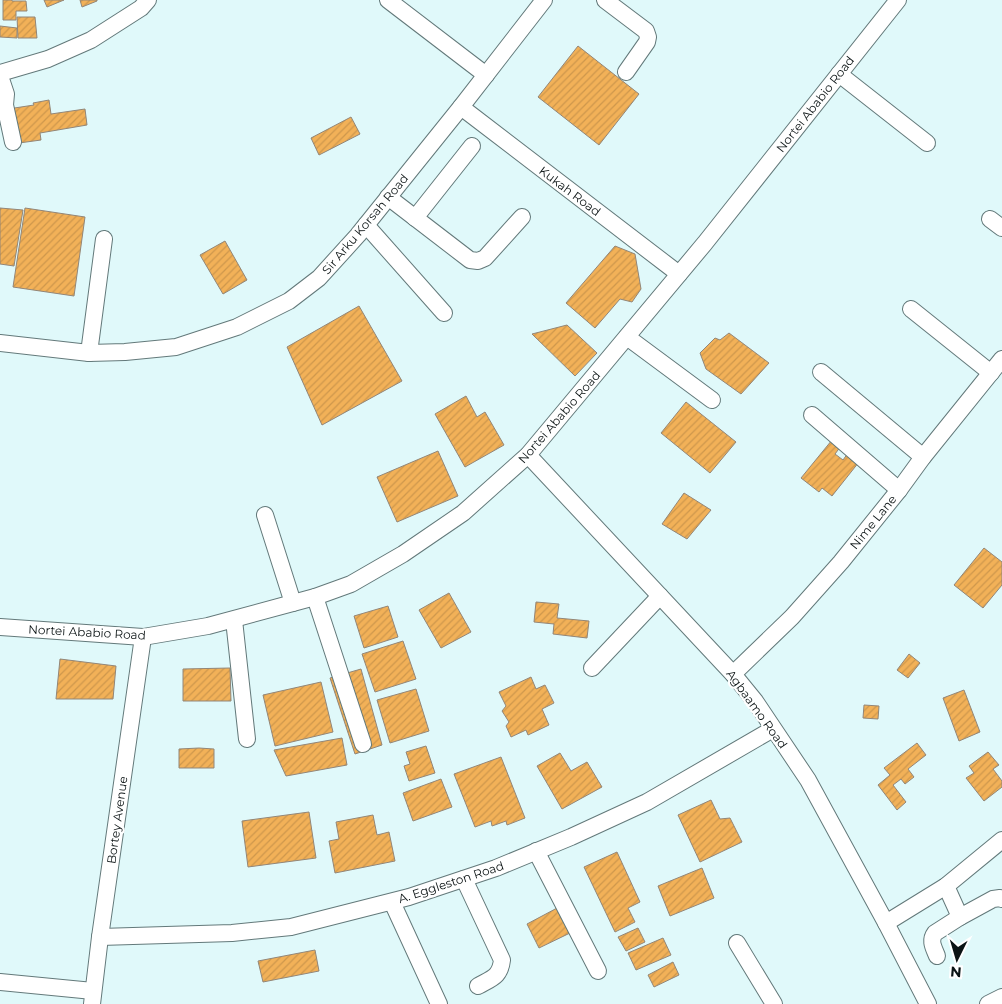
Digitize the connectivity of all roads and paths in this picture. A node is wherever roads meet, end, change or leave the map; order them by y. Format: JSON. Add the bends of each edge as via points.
{"nodes":[{"id":1,"x":148,"y":0,"type":"edge"},
{"id":2,"x":388,"y":0,"type":"edge"},
{"id":3,"x":544,"y":0,"type":"edge"},
{"id":4,"x":604,"y":0,"type":"edge"},
{"id":5,"x":898,"y":0,"type":"edge"},
{"id":6,"x":626,"y":72,"type":"dead end"},
{"id":7,"x":0,"y":74,"type":"edge"},
{"id":8,"x":839,"y":74,"type":"junction"},
{"id":9,"x":486,"y":75,"type":"junction"},
{"id":10,"x":461,"y":107,"type":"junction"},
{"id":11,"x":13,"y":142,"type":"dead end"},
{"id":12,"x":927,"y":143,"type":"dead end"},
{"id":13,"x":472,"y":146,"type":"dead end"},
{"id":14,"x":388,"y":197,"type":"junction"},
{"id":15,"x":522,"y":217,"type":"dead end"},
{"id":16,"x":415,"y":218,"type":"junction"},
{"id":17,"x":366,"y":225,"type":"junction"},
{"id":18,"x":104,"y":239,"type":"dead end"},
{"id":19,"x":679,"y":274,"type":"junction"},
{"id":20,"x":911,"y":309,"type":"dead end"},
{"id":21,"x":444,"y":312,"type":"dead end"},
{"id":22,"x":627,"y":337,"type":"junction"},
{"id":23,"x":0,"y":343,"type":"edge"},
{"id":24,"x":88,"y":353,"type":"junction"},
{"id":25,"x":1002,"y":359,"type":"edge"},
{"id":26,"x":821,"y":372,"type":"dead end"},
{"id":27,"x":991,"y":373,"type":"junction"},
{"id":28,"x":712,"y":400,"type":"dead end"},
{"id":29,"x":812,"y":415,"type":"dead end"},
{"id":30,"x":528,"y":455,"type":"junction"},
{"id":31,"x":923,"y":457,"type":"junction"},
{"id":32,"x":899,"y":490,"type":"junction"},
{"id":33,"x":265,"y":515,"type":"dead end"},
{"id":34,"x":660,"y":596,"type":"junction"},
{"id":35,"x":315,"y":597,"type":"junction"},
{"id":36,"x":292,"y":603,"type":"junction"},
{"id":37,"x":234,"y":620,"type":"junction"},
{"id":38,"x":0,"y":626,"type":"edge"},
{"id":39,"x":143,"y":637,"type":"junction"},
{"id":40,"x":592,"y":668,"type":"dead end"},
{"id":41,"x":733,"y":674,"type":"junction"},
{"id":42,"x":773,"y":729,"type":"junction"},
{"id":43,"x":247,"y":739,"type":"dead end"},
{"id":44,"x":363,"y":744,"type":"dead end"},
{"id":45,"x":1002,"y":840,"type":"edge"},
{"id":46,"x":536,"y":852,"type":"junction"},
{"id":47,"x":464,"y":879,"type":"junction"},
{"id":48,"x":946,"y":886,"type":"junction"},
{"id":49,"x":1002,"y":899,"type":"edge"},
{"id":50,"x":392,"y":902,"type":"junction"},
{"id":51,"x":960,"y":917,"type":"junction"},
{"id":52,"x":886,"y":923,"type":"junction"},
{"id":53,"x":100,"y":937,"type":"junction"},
{"id":54,"x":736,"y":943,"type":"dead end"},
{"id":55,"x":937,"y":956,"type":"dead end"},
{"id":56,"x":598,"y":971,"type":"dead end"},
{"id":57,"x":0,"y":982,"type":"edge"},
{"id":58,"x":478,"y":986,"type":"dead end"},
{"id":59,"x":1002,"y":997,"type":"edge"},
{"id":60,"x":92,"y":998,"type":"edge"},
{"id":61,"x":439,"y":1004,"type":"edge"},
{"id":62,"x":774,"y":1004,"type":"edge"},
{"id":63,"x":928,"y":1004,"type":"edge"},
{"id":64,"x":988,"y":1004,"type":"edge"}],
"edges":[{"from":1,"to":7,"type":"street","via":[[141,8],[91,40],[48,59]]},
{"from":2,"to":9,"type":"street"},
{"from":3,"to":9,"type":"street","name":"Sir Arku Korsah Road"},
{"from":4,"to":6,"type":"street","via":[[646,32],[648,37]]},
{"from":5,"to":8,"type":"street","name":"Nortei Ababio Road"},
{"from":7,"to":11,"type":"street"},
{"from":8,"to":12,"type":"street"},
{"from":8,"to":19,"type":"street","name":"Nortei Ababio Road"},
{"from":9,"to":10,"type":"street","name":"Sir Arku Korsah Road"},
{"from":10,"to":14,"type":"street","name":"Sir Arku Korsah Road"},
{"from":10,"to":19,"type":"street","name":"Kukah Road"},
{"from":13,"to":16,"type":"street"},
{"from":14,"to":16,"type":"street"},
{"from":14,"to":17,"type":"street","name":"Sir Arku Korsah Road"},
{"from":15,"to":16,"type":"street","via":[[485,258],[478,261],[470,260]]},
{"from":17,"to":21,"type":"street"},
{"from":17,"to":24,"type":"street","name":"Sir Arku Korsah Road","via":[[319,278],[289,301],[236,327],[176,347]]},
{"from":18,"to":24,"type":"street"},
{"from":19,"to":22,"type":"street","name":"Nortei Ababio Road"},
{"from":20,"to":27,"type":"street"},
{"from":22,"to":28,"type":"street"},
{"from":22,"to":30,"type":"street","name":"Nortei Ababio Road"},
{"from":23,"to":24,"type":"street","name":"Sir Arku Korsah Road"},
{"from":25,"to":27,"type":"street","name":"Nime Lane"},
{"from":26,"to":31,"type":"street"},
{"from":27,"to":31,"type":"street","name":"Nime Lane"},
{"from":29,"to":32,"type":"street"},
{"from":30,"to":34,"type":"street","name":"Agbaamo Road"},
{"from":30,"to":35,"type":"street","name":"Nortei Ababio Road","via":[[463,513],[403,554],[350,584]]},
{"from":31,"to":32,"type":"street","name":"Nime Lane"},
{"from":32,"to":41,"type":"street","name":"Nime Lane","via":[[805,603]]},
{"from":33,"to":36,"type":"street"},
{"from":34,"to":40,"type":"street"},
{"from":34,"to":41,"type":"street","name":"Agbaamo Road"},
{"from":35,"to":36,"type":"street","name":"Nortei Ababio Road"},
{"from":35,"to":44,"type":"street"},
{"from":36,"to":37,"type":"street","name":"Nortei Ababio Road"},
{"from":37,"to":39,"type":"street","name":"Nortei Ababio Road"},
{"from":37,"to":43,"type":"street"},
{"from":38,"to":39,"type":"street","name":"Nortei Ababio Road"},
{"from":39,"to":53,"type":"street","name":"Bortey Avenue"},
{"from":41,"to":42,"type":"street","name":"Agbaamo Road"},
{"from":42,"to":46,"type":"street","name":"A. Eggleston Road","via":[[647,802]]},
{"from":42,"to":52,"type":"street","name":"Agbaamo Road","via":[[808,780]]},
{"from":45,"to":48,"type":"street"},
{"from":46,"to":47,"type":"street","name":"A. Eggleston Road"},
{"from":46,"to":56,"type":"street"},
{"from":47,"to":50,"type":"street","name":"A. Eggleston Road"},
{"from":47,"to":58,"type":"street","via":[[502,960],[501,970],[495,977]]},
{"from":48,"to":51,"type":"street"},
{"from":48,"to":52,"type":"street"},
{"from":49,"to":51,"type":"street","via":[[993,899]]},
{"from":50,"to":53,"type":"street","name":"A. Eggleston Road","via":[[291,927],[232,933]]},
{"from":50,"to":61,"type":"street"},
{"from":51,"to":55,"type":"street","via":[[932,936]]},
{"from":52,"to":63,"type":"street","name":"Agbaamo Road"},
{"from":53,"to":60,"type":"street","name":"Bortey Avenue"},
{"from":54,"to":62,"type":"street"},
{"from":57,"to":60,"type":"street"},
{"from":59,"to":64,"type":"street"}]}
